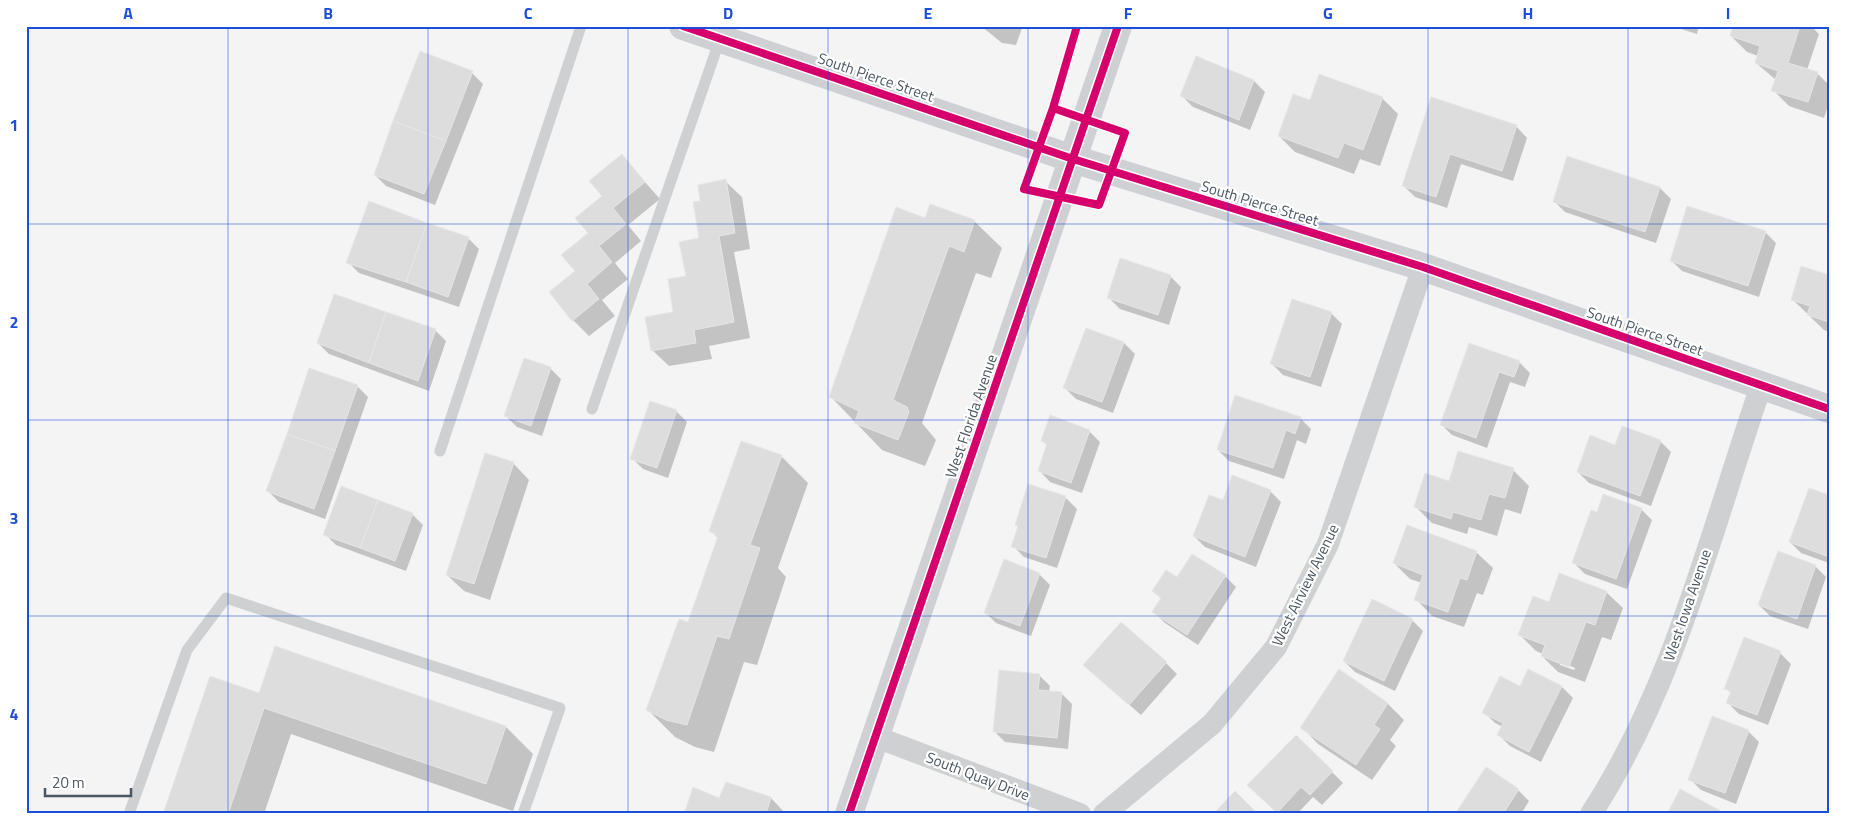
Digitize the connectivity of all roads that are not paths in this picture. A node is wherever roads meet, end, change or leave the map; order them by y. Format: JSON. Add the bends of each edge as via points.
{"nodes":[{"id":1,"x":581,"y":26,"type":"edge"},
{"id":2,"x":683,"y":26,"type":"edge"},
{"id":3,"x":1118,"y":26,"type":"edge"},
{"id":4,"x":720,"y":39,"type":"junction"},
{"id":5,"x":1073,"y":159,"type":"junction"},
{"id":6,"x":1423,"y":267,"type":"junction"},
{"id":7,"x":1760,"y":386,"type":"junction"},
{"id":8,"x":592,"y":409,"type":"dead end"},
{"id":9,"x":1829,"y":409,"type":"edge"},
{"id":10,"x":440,"y":451,"type":"dead end"},
{"id":11,"x":876,"y":737,"type":"junction"},
{"id":12,"x":129,"y":814,"type":"edge"},
{"id":13,"x":523,"y":814,"type":"edge"},
{"id":14,"x":849,"y":814,"type":"edge"},
{"id":15,"x":1080,"y":814,"type":"edge"},
{"id":16,"x":1104,"y":814,"type":"edge"},
{"id":17,"x":1591,"y":814,"type":"edge"}],
"edges":[{"from":1,"to":10,"type":"lane"},
{"from":2,"to":4,"type":"street","name":"South Pierce Street"},
{"from":3,"to":5,"type":"street","name":"West Florida Avenue"},
{"from":4,"to":5,"type":"street","name":"South Pierce Street"},
{"from":4,"to":8,"type":"lane"},
{"from":5,"to":6,"type":"street","name":"South Pierce Street"},
{"from":5,"to":11,"type":"street","name":"West Florida Avenue"},
{"from":6,"to":7,"type":"street","name":"South Pierce Street"},
{"from":6,"to":16,"type":"street","name":"West Airview Avenue","via":[[1328,544],[1276,648],[1212,724]]},
{"from":7,"to":9,"type":"street","name":"South Pierce Street"},
{"from":7,"to":17,"type":"street","name":"West Iowa Avenue","via":[[1656,696],[1613,780]]},
{"from":11,"to":14,"type":"street","name":"West Florida Avenue"},
{"from":11,"to":15,"type":"street","name":"South Quay Drive"},
{"from":12,"to":13,"type":"lane","via":[[187,650],[226,598],[560,708]]}]}
